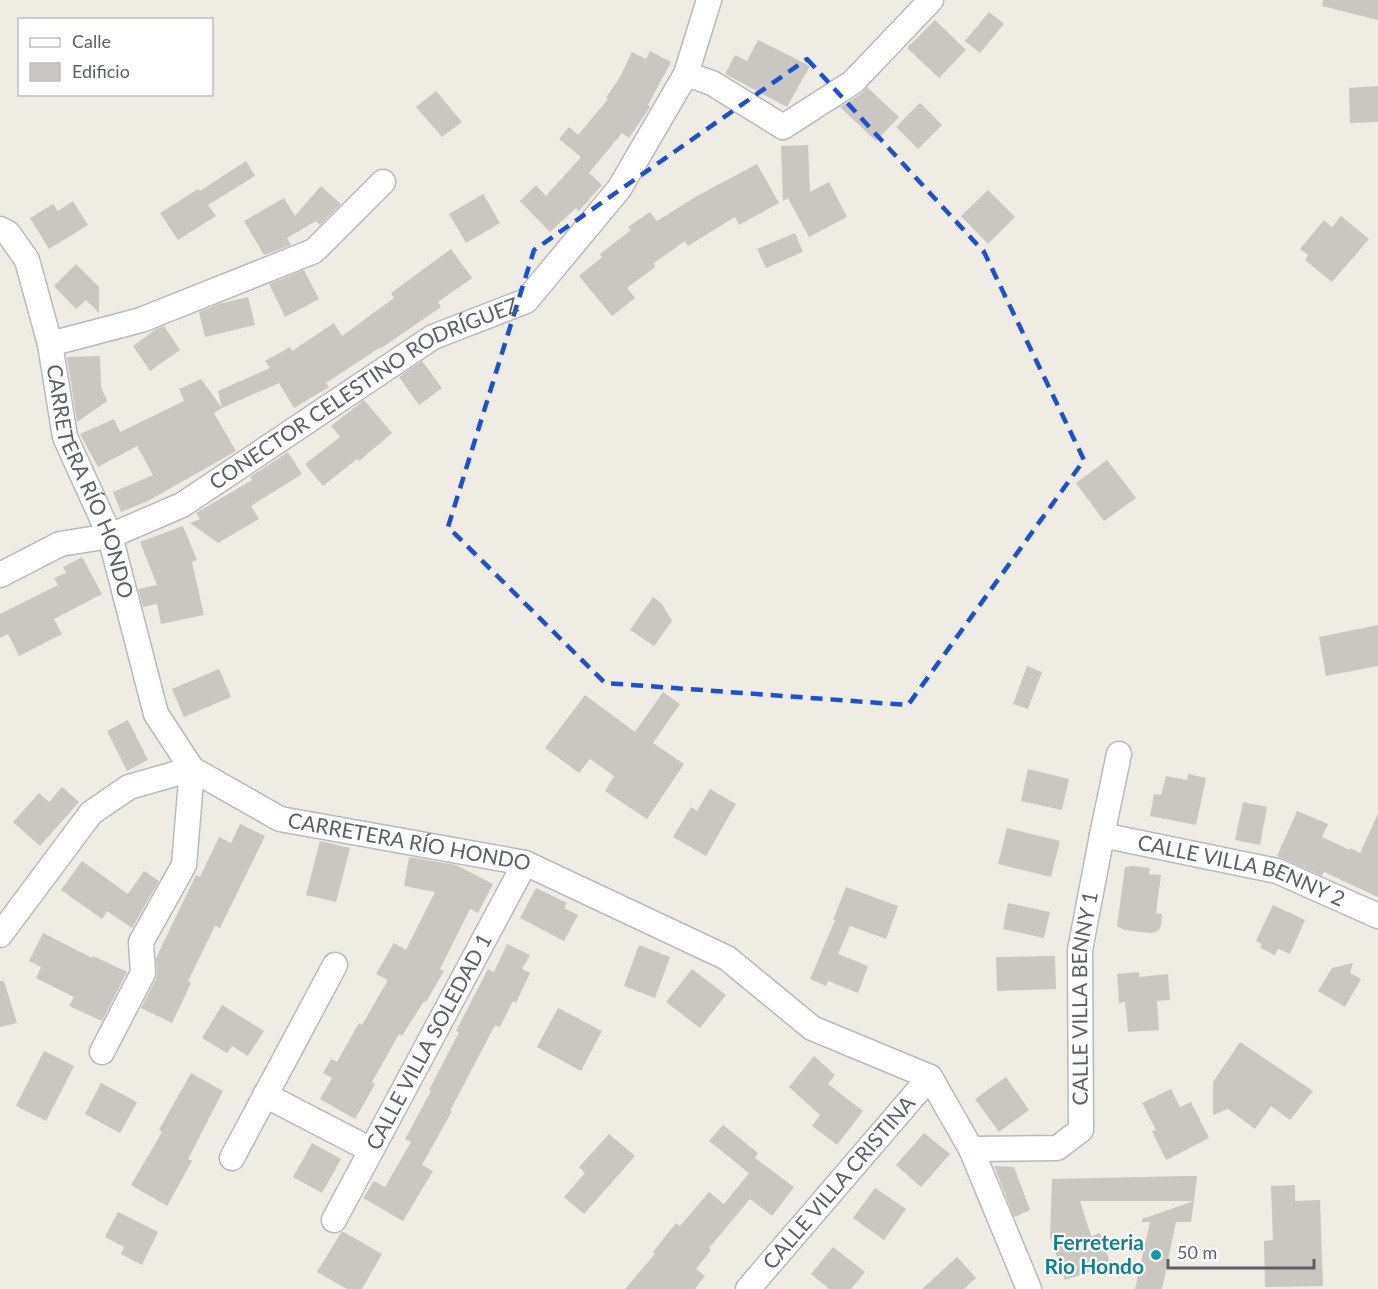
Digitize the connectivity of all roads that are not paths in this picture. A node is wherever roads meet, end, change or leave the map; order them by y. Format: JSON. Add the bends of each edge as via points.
{"nodes":[{"id":1,"x":709,"y":0,"type":"edge"},
{"id":2,"x":931,"y":0,"type":"edge"},
{"id":3,"x":686,"y":74,"type":"junction"},
{"id":4,"x":383,"y":182,"type":"dead end"},
{"id":5,"x":0,"y":230,"type":"edge"},
{"id":6,"x":50,"y":344,"type":"junction"},
{"id":7,"x":110,"y":536,"type":"junction"},
{"id":8,"x":0,"y":575,"type":"edge"},
{"id":9,"x":1119,"y":754,"type":"dead end"},
{"id":10,"x":192,"y":769,"type":"junction"},
{"id":11,"x":1102,"y":834,"type":"junction"},
{"id":12,"x":525,"y":863,"type":"junction"},
{"id":13,"x":1378,"y":916,"type":"edge"},
{"id":14,"x":0,"y":935,"type":"edge"},
{"id":15,"x":335,"y":965,"type":"dead end"},
{"id":16,"x":102,"y":1052,"type":"dead end"},
{"id":17,"x":930,"y":1077,"type":"junction"},
{"id":18,"x":266,"y":1095,"type":"junction"},
{"id":19,"x":971,"y":1149,"type":"junction"},
{"id":20,"x":371,"y":1150,"type":"junction"},
{"id":21,"x":232,"y":1158,"type":"dead end"},
{"id":22,"x":334,"y":1220,"type":"dead end"},
{"id":23,"x":748,"y":1289,"type":"edge"},
{"id":24,"x":1029,"y":1289,"type":"edge"}],
"edges":[{"from":1,"to":3,"type":"street","name":"CONECTOR CELESTINO RODRÍGUEZ"},
{"from":2,"to":3,"type":"street","via":[[853,82],[783,127],[712,83]]},
{"from":3,"to":7,"type":"street","name":"CONECTOR CELESTINO RODRÍGUEZ","via":[[620,189],[526,301],[433,337],[182,505]]},
{"from":4,"to":6,"type":"street","via":[[314,251],[141,320]]},
{"from":5,"to":6,"type":"street","name":"CARRETERA RÍO HONDO","via":[[8,233],[27,260]]},
{"from":6,"to":7,"type":"street","name":"CARRETERA RÍO HONDO","via":[[65,437]]},
{"from":7,"to":8,"type":"street","name":"CONECTOR CELESTINO RODRÍGUEZ","via":[[60,544]]},
{"from":7,"to":10,"type":"street","name":"CARRETERA RÍO HONDO","via":[[156,714]]},
{"from":9,"to":11,"type":"street","name":"CALLE VILLA BENNY 1"},
{"from":10,"to":12,"type":"street","name":"CARRETERA RÍO HONDO","via":[[280,819]]},
{"from":10,"to":14,"type":"street","via":[[129,787],[91,813]]},
{"from":10,"to":16,"type":"street","via":[[184,865],[141,942],[143,973]]},
{"from":11,"to":13,"type":"street","name":"CALLE VILLA BENNY 2","via":[[1277,871]]},
{"from":11,"to":19,"type":"street","name":"CALLE VILLA BENNY 1","via":[[1080,950],[1082,1130],[1057,1148]]},
{"from":12,"to":17,"type":"street","name":"CARRETERA RÍO HONDO","via":[[727,958],[812,1028]]},
{"from":12,"to":20,"type":"street","name":"CALLE VILLA SOLEDAD 1"},
{"from":15,"to":18,"type":"street"},
{"from":17,"to":19,"type":"street"},
{"from":17,"to":23,"type":"street","name":"CALLE VILLA CRISTINA"},
{"from":18,"to":20,"type":"street"},
{"from":18,"to":21,"type":"street"},
{"from":19,"to":24,"type":"street"},
{"from":20,"to":22,"type":"street","name":"CALLE VILLA SOLEDAD 1"}]}
